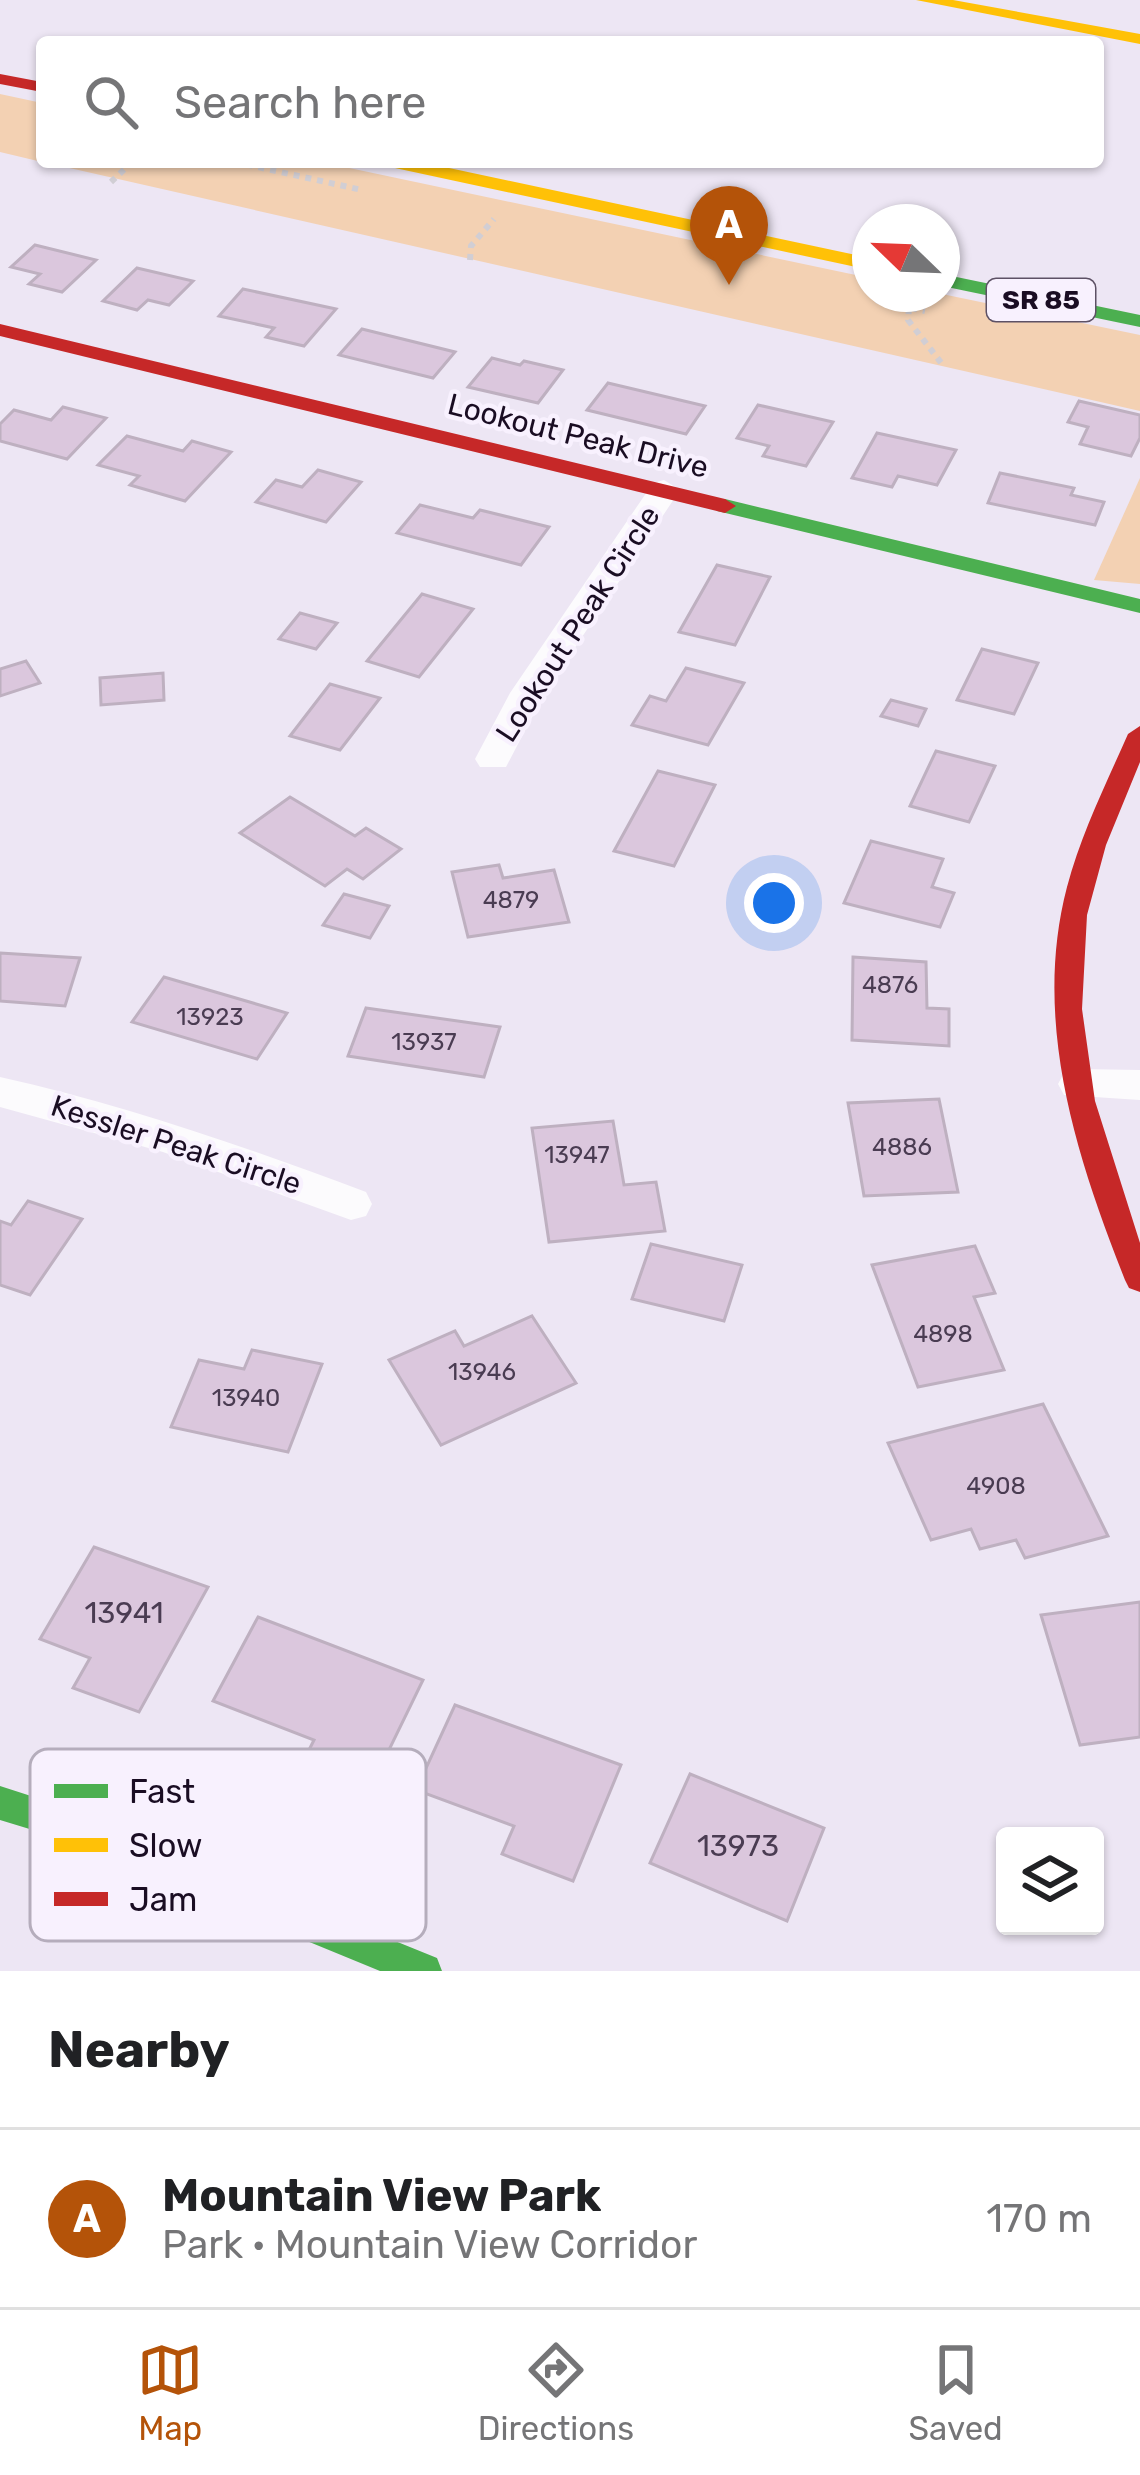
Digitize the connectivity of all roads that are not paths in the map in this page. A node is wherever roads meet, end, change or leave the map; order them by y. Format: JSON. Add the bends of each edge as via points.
{"nodes":[{"id":1,"x":925,"y":0,"type":"edge"},
{"id":2,"x":1140,"y":39,"type":"edge"},
{"id":3,"x":0,"y":79,"type":"edge"},
{"id":4,"x":36,"y":86,"type":"edge"},
{"id":5,"x":423,"y":168,"type":"edge"},
{"id":6,"x":852,"y":260,"type":"edge"},
{"id":7,"x":960,"y":284,"type":"edge"},
{"id":8,"x":1140,"y":321,"type":"edge"},
{"id":9,"x":0,"y":330,"type":"edge"},
{"id":10,"x":664,"y":490,"type":"junction"},
{"id":11,"x":1140,"y":606,"type":"edge"},
{"id":12,"x":1140,"y":734,"type":"edge"},
{"id":13,"x":493,"y":759,"type":"dead end"},
{"id":14,"x":1078,"y":1084,"type":"junction"},
{"id":15,"x":1140,"y":1085,"type":"edge"},
{"id":16,"x":0,"y":1092,"type":"edge"},
{"id":17,"x":351,"y":1204,"type":"dead end"},
{"id":18,"x":1140,"y":1280,"type":"edge"},
{"id":19,"x":0,"y":1803,"type":"edge"},
{"id":20,"x":30,"y":1812,"type":"edge"},
{"id":21,"x":351,"y":1941,"type":"edge"},
{"id":22,"x":424,"y":1971,"type":"edge"}],
"edges":[{"from":1,"to":2,"type":"main road"},
{"from":3,"to":4,"type":"main road"},
{"from":5,"to":6,"type":"main road"},
{"from":7,"to":8,"type":"main road","number":"SR 85"},
{"from":9,"to":10,"type":"main road","name":"Lookout Peak Drive"},
{"from":10,"to":11,"type":"main road","name":"Lookout Peak Drive"},
{"from":10,"to":13,"type":"street","name":"Lookout Peak Circle","via":[[526,693]]},
{"from":12,"to":14,"type":"main road","via":[[1098,832],[1075,914],[1066,997]]},
{"from":14,"to":15,"type":"street"},
{"from":14,"to":18,"type":"main road","via":[[1101,1188]]},
{"from":16,"to":17,"type":"street","name":"Kessler Peak Circle","via":[[78,1108]]},
{"from":19,"to":20,"type":"main road"},
{"from":21,"to":22,"type":"main road"}]}
